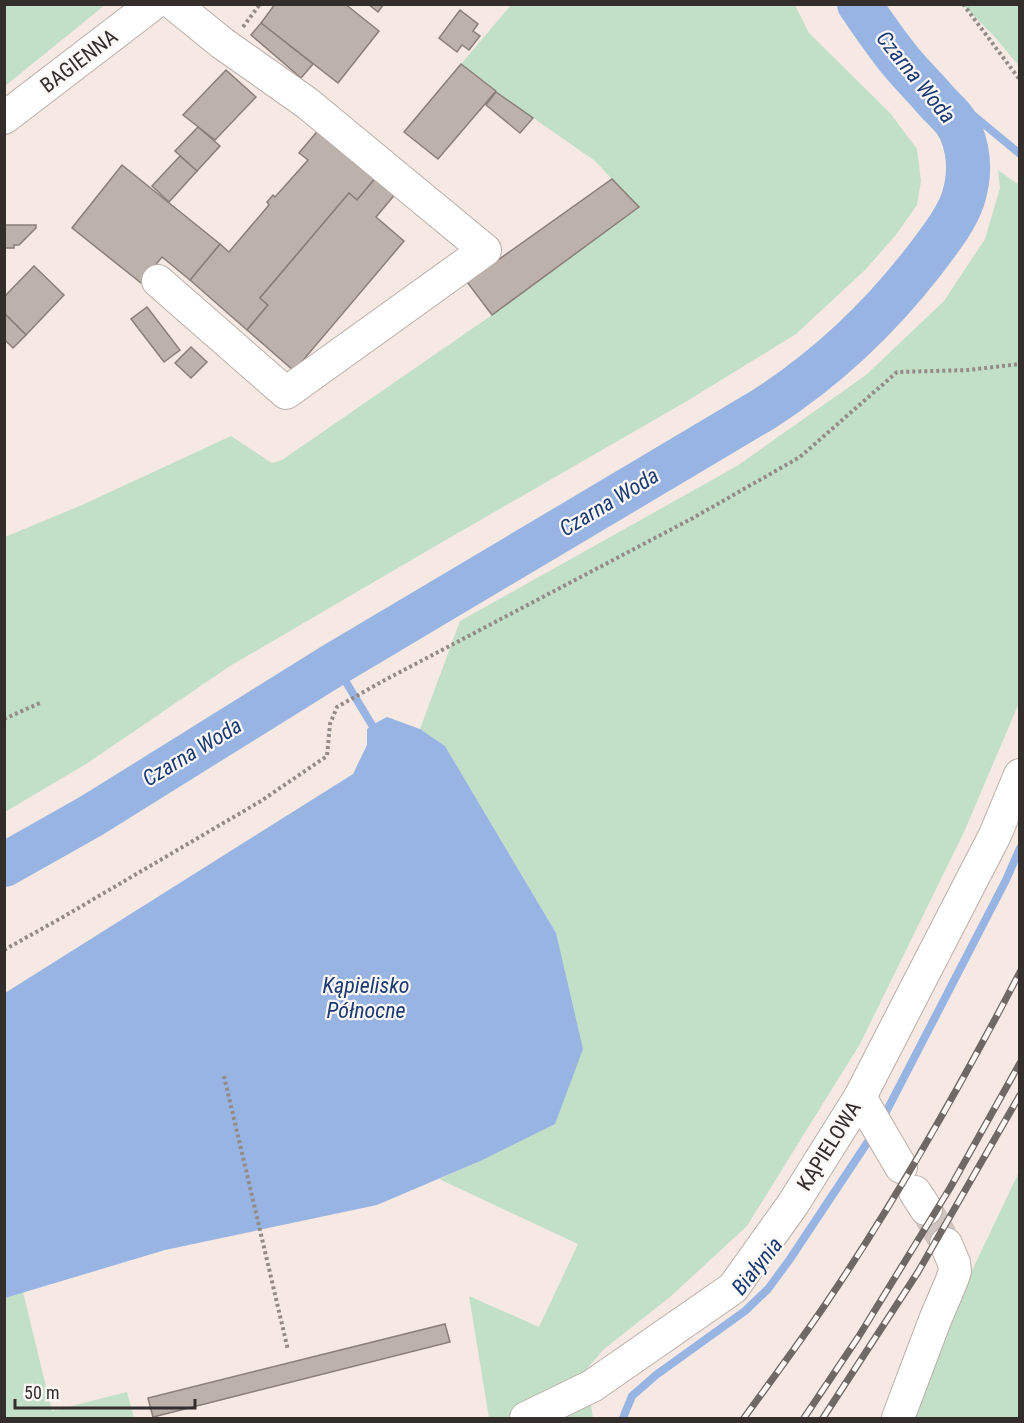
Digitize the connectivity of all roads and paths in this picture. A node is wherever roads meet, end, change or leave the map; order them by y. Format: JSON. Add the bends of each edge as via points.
{"nodes":[{"id":1,"x":153,"y":4,"type":"edge"},
{"id":2,"x":174,"y":4,"type":"edge"},
{"id":3,"x":963,"y":4,"type":"edge"},
{"id":4,"x":1020,"y":80,"type":"edge"},
{"id":5,"x":4,"y":118,"type":"edge"},
{"id":6,"x":158,"y":281,"type":"dead end"},
{"id":7,"x":1020,"y":364,"type":"edge"},
{"id":8,"x":40,"y":703,"type":"dead end"},
{"id":9,"x":4,"y":719,"type":"edge"},
{"id":10,"x":1020,"y":775,"type":"edge"},
{"id":11,"x":4,"y":950,"type":"edge"},
{"id":12,"x":224,"y":1076,"type":"dead end"},
{"id":13,"x":860,"y":1097,"type":"junction"},
{"id":14,"x":914,"y":1189,"type":"tunnel mouth"},
{"id":15,"x":946,"y":1244,"type":"tunnel mouth"},
{"id":16,"x":288,"y":1350,"type":"dead end"},
{"id":17,"x":526,"y":1419,"type":"edge"},
{"id":18,"x":898,"y":1419,"type":"edge"}],
"edges":[{"from":1,"to":5,"type":"street","name":"BAGIENNA"},
{"from":2,"to":6,"type":"street","via":[[307,103],[485,250],[286,393]]},
{"from":3,"to":4,"type":"path"},
{"from":7,"to":11,"type":"path","via":[[897,372],[800,458],[337,707],[330,724],[327,756],[261,801]]},
{"from":8,"to":9,"type":"path"},
{"from":10,"to":13,"type":"street","name":"KĄPIELOWA","via":[[994,835]]},
{"from":12,"to":16,"type":"path"},
{"from":13,"to":14,"type":"street"},
{"from":13,"to":17,"type":"street","name":"KĄPIELOWA","via":[[733,1288],[592,1386]]},
{"from":15,"to":18,"type":"street","via":[[955,1271]]}]}
